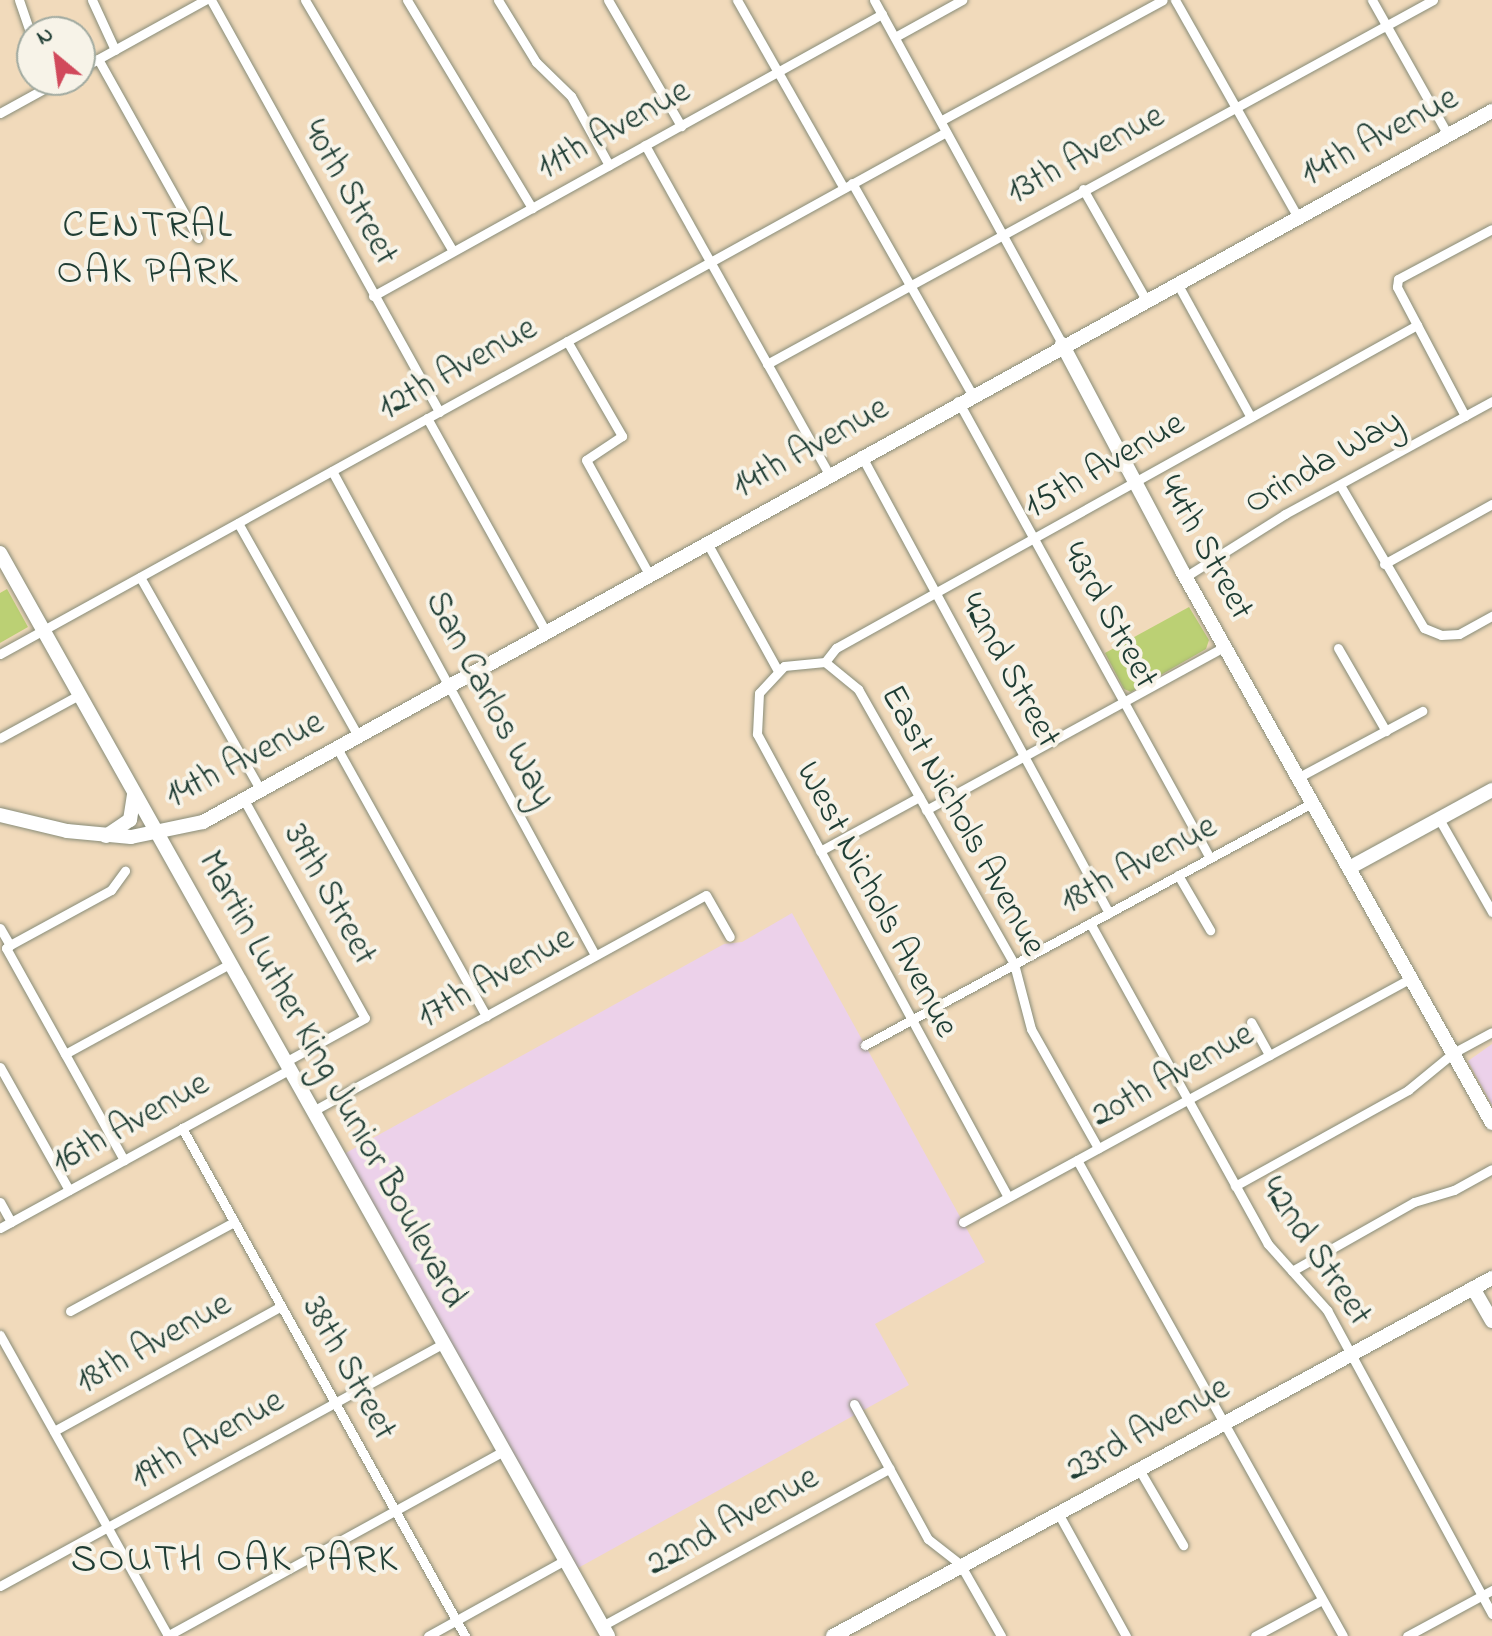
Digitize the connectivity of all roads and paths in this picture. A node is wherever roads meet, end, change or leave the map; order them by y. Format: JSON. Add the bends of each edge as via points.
{"nodes":[{"id":1,"x":92,"y":0,"type":"edge"},
{"id":2,"x":208,"y":0,"type":"edge"},
{"id":3,"x":305,"y":0,"type":"edge"},
{"id":4,"x":407,"y":0,"type":"edge"},
{"id":5,"x":498,"y":0,"type":"edge"},
{"id":6,"x":608,"y":0,"type":"edge"},
{"id":7,"x":737,"y":0,"type":"edge"},
{"id":8,"x":874,"y":0,"type":"edge"},
{"id":9,"x":962,"y":0,"type":"edge"},
{"id":10,"x":1163,"y":0,"type":"edge"},
{"id":11,"x":1175,"y":0,"type":"edge"},
{"id":12,"x":1372,"y":0,"type":"edge"},
{"id":13,"x":1433,"y":0,"type":"edge"},
{"id":14,"x":882,"y":14,"type":"junction"},
{"id":15,"x":1386,"y":25,"type":"junction"},
{"id":16,"x":895,"y":37,"type":"junction"},
{"id":17,"x":115,"y":50,"type":"junction"},
{"id":18,"x":98,"y":59,"type":"joint"},
{"id":19,"x":780,"y":71,"type":"junction"},
{"id":20,"x":28,"y":96,"type":"edge"},
{"id":21,"x":1236,"y":107,"type":"junction"},
{"id":22,"x":1492,"y":111,"type":"edge"},
{"id":23,"x":0,"y":113,"type":"edge"},
{"id":24,"x":942,"y":120,"type":"junction"},
{"id":25,"x":681,"y":126,"type":"junction"},
{"id":26,"x":944,"y":133,"type":"junction"},
{"id":27,"x":1448,"y":135,"type":"junction"},
{"id":28,"x":645,"y":145,"type":"junction"},
{"id":29,"x":609,"y":165,"type":"junction"},
{"id":30,"x":848,"y":185,"type":"junction"},
{"id":31,"x":1083,"y":189,"type":"junction"},
{"id":32,"x":532,"y":208,"type":"junction"},
{"id":33,"x":1297,"y":216,"type":"junction"},
{"id":34,"x":1491,"y":231,"type":"edge"},
{"id":35,"x":1002,"y":234,"type":"junction"},
{"id":36,"x":198,"y":238,"type":"dead end"},
{"id":37,"x":453,"y":251,"type":"junction"},
{"id":38,"x":710,"y":262,"type":"junction"},
{"id":39,"x":1177,"y":283,"type":"junction"},
{"id":40,"x":910,"y":285,"type":"junction"},
{"id":41,"x":373,"y":296,"type":"junction"},
{"id":42,"x":1146,"y":300,"type":"junction"},
{"id":43,"x":1417,"y":325,"type":"junction"},
{"id":44,"x":567,"y":341,"type":"junction"},
{"id":45,"x":1062,"y":344,"type":"junction"},
{"id":46,"x":767,"y":364,"type":"junction"},
{"id":47,"x":972,"y":394,"type":"junction"},
{"id":48,"x":958,"y":401,"type":"junction"},
{"id":49,"x":1492,"y":401,"type":"edge"},
{"id":50,"x":439,"y":412,"type":"junction"},
{"id":51,"x":1250,"y":416,"type":"junction"},
{"id":52,"x":1465,"y":416,"type":"junction"},
{"id":53,"x":427,"y":418,"type":"junction"},
{"id":54,"x":861,"y":455,"type":"junction"},
{"id":55,"x":332,"y":471,"type":"junction"},
{"id":56,"x":828,"y":473,"type":"junction"},
{"id":57,"x":1133,"y":483,"type":"junction"},
{"id":58,"x":1340,"y":485,"type":"junction"},
{"id":59,"x":1492,"y":504,"type":"edge"},
{"id":60,"x":238,"y":523,"type":"junction"},
{"id":61,"x":1034,"y":539,"type":"junction"},
{"id":62,"x":706,"y":541,"type":"junction"},
{"id":63,"x":0,"y":553,"type":"edge"},
{"id":64,"x":1384,"y":564,"type":"junction"},
{"id":65,"x":649,"y":574,"type":"junction"},
{"id":66,"x":140,"y":577,"type":"junction"},
{"id":67,"x":1185,"y":577,"type":"junction"},
{"id":68,"x":935,"y":594,"type":"junction"},
{"id":69,"x":1492,"y":616,"type":"edge"},
{"id":70,"x":43,"y":630,"type":"junction"},
{"id":71,"x":546,"y":632,"type":"junction"},
{"id":72,"x":1225,"y":646,"type":"junction"},
{"id":73,"x":1338,"y":648,"type":"dead end"},
{"id":74,"x":0,"y":654,"type":"edge"},
{"id":75,"x":825,"y":662,"type":"junction"},
{"id":76,"x":777,"y":669,"type":"junction"},
{"id":77,"x":450,"y":685,"type":"junction"},
{"id":78,"x":79,"y":695,"type":"junction"},
{"id":79,"x":1124,"y":703,"type":"junction"},
{"id":80,"x":1422,"y":711,"type":"dead end"},
{"id":81,"x":1386,"y":731,"type":"junction"},
{"id":82,"x":358,"y":736,"type":"junction"},
{"id":83,"x":0,"y":738,"type":"edge"},
{"id":84,"x":337,"y":748,"type":"junction"},
{"id":85,"x":1025,"y":758,"type":"junction"},
{"id":86,"x":1299,"y":777,"type":"junction"},
{"id":87,"x":1492,"y":790,"type":"edge"},
{"id":88,"x":261,"y":791,"type":"junction"},
{"id":89,"x":134,"y":792,"type":"junction"},
{"id":90,"x":919,"y":797,"type":"junction"},
{"id":91,"x":244,"y":800,"type":"junction"},
{"id":92,"x":1312,"y":803,"type":"junction"},
{"id":93,"x":926,"y":810,"type":"junction"},
{"id":94,"x":0,"y":815,"type":"edge"},
{"id":95,"x":1439,"y":819,"type":"junction"},
{"id":96,"x":159,"y":835,"type":"junction"},
{"id":97,"x":106,"y":836,"type":"junction"},
{"id":98,"x":820,"y":851,"type":"junction"},
{"id":99,"x":1210,"y":858,"type":"junction"},
{"id":100,"x":1349,"y":868,"type":"junction"},
{"id":101,"x":125,"y":871,"type":"dead end"},
{"id":102,"x":1178,"y":875,"type":"junction"},
{"id":103,"x":1492,"y":912,"type":"edge"},
{"id":104,"x":1109,"y":913,"type":"junction"},
{"id":105,"x":1090,"y":923,"type":"junction"},
{"id":106,"x":0,"y":928,"type":"edge"},
{"id":107,"x":1210,"y":930,"type":"dead end"},
{"id":108,"x":730,"y":937,"type":"dead end"},
{"id":109,"x":10,"y":945,"type":"junction"},
{"id":110,"x":595,"y":955,"type":"junction"},
{"id":111,"x":231,"y":963,"type":"junction"},
{"id":112,"x":1014,"y":964,"type":"junction"},
{"id":113,"x":1411,"y":978,"type":"junction"},
{"id":114,"x":486,"y":1016,"type":"junction"},
{"id":115,"x":365,"y":1018,"type":"joint"},
{"id":116,"x":914,"y":1018,"type":"junction"},
{"id":117,"x":1251,"y":1022,"type":"dead end"},
{"id":118,"x":1492,"y":1032,"type":"edge"},
{"id":119,"x":865,"y":1045,"type":"dead end"},
{"id":120,"x":1453,"y":1053,"type":"junction"},
{"id":121,"x":65,"y":1054,"type":"junction"},
{"id":122,"x":1269,"y":1055,"type":"junction"},
{"id":123,"x":288,"y":1066,"type":"junction"},
{"id":124,"x":0,"y":1067,"type":"edge"},
{"id":125,"x":1187,"y":1100,"type":"junction"},
{"id":126,"x":313,"y":1111,"type":"junction"},
{"id":127,"x":1492,"y":1123,"type":"edge"},
{"id":128,"x":182,"y":1128,"type":"junction"},
{"id":129,"x":1098,"y":1148,"type":"junction"},
{"id":130,"x":124,"y":1160,"type":"junction"},
{"id":131,"x":1077,"y":1160,"type":"junction"},
{"id":132,"x":1492,"y":1169,"type":"edge"},
{"id":133,"x":1235,"y":1186,"type":"junction"},
{"id":134,"x":69,"y":1190,"type":"junction"},
{"id":135,"x":1008,"y":1197,"type":"junction"},
{"id":136,"x":0,"y":1202,"type":"edge"},
{"id":137,"x":11,"y":1222,"type":"junction"},
{"id":138,"x":234,"y":1222,"type":"junction"},
{"id":139,"x":963,"y":1222,"type":"dead end"},
{"id":140,"x":0,"y":1228,"type":"edge"},
{"id":141,"x":1292,"y":1271,"type":"junction"},
{"id":142,"x":1492,"y":1278,"type":"edge"},
{"id":143,"x":1473,"y":1288,"type":"junction"},
{"id":144,"x":281,"y":1306,"type":"junction"},
{"id":145,"x":70,"y":1311,"type":"dead end"},
{"id":146,"x":1492,"y":1321,"type":"edge"},
{"id":147,"x":0,"y":1335,"type":"edge"},
{"id":148,"x":444,"y":1343,"type":"junction"},
{"id":149,"x":1351,"y":1355,"type":"junction"},
{"id":150,"x":335,"y":1403,"type":"junction"},
{"id":151,"x":854,"y":1404,"type":"dead end"},
{"id":152,"x":1224,"y":1422,"type":"junction"},
{"id":153,"x":54,"y":1431,"type":"junction"},
{"id":154,"x":504,"y":1451,"type":"junction"},
{"id":155,"x":890,"y":1468,"type":"junction"},
{"id":156,"x":1140,"y":1471,"type":"junction"},
{"id":157,"x":395,"y":1511,"type":"junction"},
{"id":158,"x":1058,"y":1513,"type":"junction"},
{"id":159,"x":107,"y":1527,"type":"junction"},
{"id":160,"x":1183,"y":1545,"type":"dead end"},
{"id":161,"x":565,"y":1560,"type":"junction"},
{"id":162,"x":960,"y":1564,"type":"junction"},
{"id":163,"x":0,"y":1586,"type":"edge"},
{"id":164,"x":1492,"y":1590,"type":"edge"},
{"id":165,"x":1482,"y":1596,"type":"junction"},
{"id":166,"x":1322,"y":1600,"type":"junction"},
{"id":167,"x":1492,"y":1614,"type":"edge"},
{"id":168,"x":456,"y":1620,"type":"junction"},
{"id":169,"x":605,"y":1631,"type":"edge"},
{"id":170,"x":836,"y":1635,"type":"edge"},
{"id":171,"x":167,"y":1636,"type":"edge"},
{"id":172,"x":428,"y":1636,"type":"edge"},
{"id":173,"x":465,"y":1636,"type":"edge"},
{"id":174,"x":1001,"y":1636,"type":"edge"},
{"id":175,"x":1126,"y":1636,"type":"edge"},
{"id":176,"x":1255,"y":1636,"type":"edge"},
{"id":177,"x":1343,"y":1636,"type":"edge"},
{"id":178,"x":1407,"y":1636,"type":"edge"}],
"edges":[{"from":1,"to":17,"type":"street"},
{"from":2,"to":17,"type":"street"},
{"from":2,"to":41,"type":"street","name":"40th Street"},
{"from":3,"to":37,"type":"street"},
{"from":4,"to":32,"type":"street"},
{"from":5,"to":29,"type":"street","via":[[536,62],[571,96]]},
{"from":6,"to":25,"type":"street"},
{"from":7,"to":19,"type":"street"},
{"from":8,"to":14,"type":"street","name":"44th Street"},
{"from":9,"to":16,"type":"street"},
{"from":10,"to":24,"type":"street"},
{"from":11,"to":21,"type":"street"},
{"from":12,"to":15,"type":"street"},
{"from":13,"to":15,"type":"street","name":"13th Avenue"},
{"from":14,"to":16,"type":"street","name":"44th Street"},
{"from":14,"to":19,"type":"street","name":"11th Avenue"},
{"from":15,"to":21,"type":"street","name":"13th Avenue"},
{"from":15,"to":27,"type":"street"},
{"from":16,"to":24,"type":"street","name":"44th Street"},
{"from":17,"to":18,"type":"street"},
{"from":18,"to":36,"type":"street"},
{"from":19,"to":25,"type":"street","name":"11th Avenue"},
{"from":19,"to":30,"type":"street"},
{"from":20,"to":23,"type":"street"},
{"from":21,"to":31,"type":"street","name":"13th Avenue"},
{"from":21,"to":33,"type":"street"},
{"from":22,"to":27,"type":"street","name":"14th Avenue"},
{"from":24,"to":26,"type":"street","name":"44th Street"},
{"from":25,"to":28,"type":"street","name":"11th Avenue"},
{"from":26,"to":30,"type":"street","name":"12th Avenue"},
{"from":26,"to":35,"type":"street","name":"44th Street"},
{"from":27,"to":33,"type":"street","name":"14th Avenue"},
{"from":28,"to":29,"type":"street","name":"11th Avenue"},
{"from":28,"to":38,"type":"street"},
{"from":29,"to":32,"type":"street","name":"11th Avenue"},
{"from":30,"to":38,"type":"street","name":"12th Avenue"},
{"from":30,"to":40,"type":"street"},
{"from":31,"to":35,"type":"street","name":"13th Avenue"},
{"from":31,"to":42,"type":"street"},
{"from":32,"to":37,"type":"street","name":"11th Avenue"},
{"from":33,"to":39,"type":"street","name":"14th Avenue"},
{"from":34,"to":43,"type":"street","via":[[1398,279]]},
{"from":35,"to":40,"type":"street","name":"13th Avenue"},
{"from":35,"to":45,"type":"street","name":"44th Street"},
{"from":37,"to":41,"type":"street","name":"11th Avenue"},
{"from":38,"to":44,"type":"street","name":"12th Avenue"},
{"from":38,"to":46,"type":"street"},
{"from":39,"to":42,"type":"street","name":"14th Avenue"},
{"from":39,"to":51,"type":"street"},
{"from":40,"to":46,"type":"street","name":"13th Avenue"},
{"from":40,"to":47,"type":"street"},
{"from":41,"to":50,"type":"street","name":"40th Street"},
{"from":42,"to":45,"type":"street","name":"14th Avenue"},
{"from":43,"to":51,"type":"street","name":"15th Avenue"},
{"from":43,"to":52,"type":"street"},
{"from":44,"to":50,"type":"street","name":"12th Avenue"},
{"from":44,"to":65,"type":"street","via":[[622,436],[586,460]]},
{"from":45,"to":47,"type":"street","name":"14th Avenue"},
{"from":45,"to":57,"type":"street","name":"44th Street"},
{"from":46,"to":56,"type":"street"},
{"from":47,"to":48,"type":"street","name":"14th Avenue"},
{"from":48,"to":54,"type":"street","name":"14th Avenue"},
{"from":48,"to":61,"type":"street","name":"43rd Street"},
{"from":49,"to":52,"type":"street","name":"Orinda Way"},
{"from":50,"to":53,"type":"street","name":"12th Avenue"},
{"from":51,"to":57,"type":"street","name":"15th Avenue"},
{"from":52,"to":58,"type":"street","name":"Orinda Way"},
{"from":53,"to":55,"type":"street","name":"12th Avenue"},
{"from":53,"to":71,"type":"street"},
{"from":54,"to":56,"type":"street","name":"14th Avenue"},
{"from":54,"to":68,"type":"street","name":"42nd Street"},
{"from":55,"to":60,"type":"street","name":"12th Avenue"},
{"from":55,"to":77,"type":"street","name":"San Carlos Way"},
{"from":56,"to":62,"type":"street","name":"14th Avenue"},
{"from":57,"to":61,"type":"street","name":"15th Avenue"},
{"from":57,"to":67,"type":"street","name":"44th Street"},
{"from":58,"to":64,"type":"street"},
{"from":58,"to":67,"type":"street","name":"Orinda Way"},
{"from":59,"to":64,"type":"street"},
{"from":60,"to":66,"type":"street","name":"12th Avenue"},
{"from":60,"to":82,"type":"street"},
{"from":61,"to":68,"type":"street","name":"15th Avenue"},
{"from":61,"to":79,"type":"street","name":"43rd Street"},
{"from":62,"to":65,"type":"street","name":"14th Avenue"},
{"from":62,"to":76,"type":"street"},
{"from":63,"to":70,"type":"street","name":"Martin Luther King Junior Boulevard"},
{"from":64,"to":69,"type":"street","via":[[1412,615],[1432,633],[1459,634]]},
{"from":65,"to":71,"type":"street","name":"14th Avenue"},
{"from":66,"to":70,"type":"street","name":"12th Avenue"},
{"from":66,"to":88,"type":"street","name":"39th Street"},
{"from":67,"to":72,"type":"street","name":"44th Street"},
{"from":68,"to":75,"type":"street","name":"15th Avenue","via":[[836,648]]},
{"from":68,"to":85,"type":"street","name":"42nd Street"},
{"from":70,"to":74,"type":"street","name":"12th Avenue"},
{"from":70,"to":78,"type":"street","name":"Martin Luther King Junior Boulevard"},
{"from":71,"to":77,"type":"street","name":"14th Avenue"},
{"from":72,"to":79,"type":"street"},
{"from":72,"to":86,"type":"street","name":"44th Street"},
{"from":73,"to":81,"type":"street"},
{"from":75,"to":76,"type":"street","via":[[794,662]]},
{"from":75,"to":90,"type":"street","name":"East Nichols Avenue","via":[[858,689]]},
{"from":76,"to":98,"type":"street","name":"West Nichols Avenue","via":[[759,693],[755,726]]},
{"from":77,"to":82,"type":"street","name":"14th Avenue"},
{"from":77,"to":110,"type":"street","name":"San Carlos Way"},
{"from":78,"to":83,"type":"street"},
{"from":78,"to":89,"type":"street","name":"Martin Luther King Junior Boulevard"},
{"from":79,"to":85,"type":"street"},
{"from":79,"to":99,"type":"street","name":"43rd Street"},
{"from":80,"to":81,"type":"street"},
{"from":81,"to":86,"type":"street"},
{"from":82,"to":84,"type":"street","name":"14th Avenue"},
{"from":84,"to":88,"type":"street","name":"14th Avenue"},
{"from":84,"to":114,"type":"street"},
{"from":85,"to":93,"type":"street"},
{"from":85,"to":104,"type":"street","name":"42nd Street"},
{"from":86,"to":92,"type":"street","name":"44th Street"},
{"from":87,"to":95,"type":"street"},
{"from":88,"to":91,"type":"street","name":"14th Avenue"},
{"from":89,"to":96,"type":"street","name":"Martin Luther King Junior Boulevard"},
{"from":89,"to":97,"type":"street","via":[[130,820]]},
{"from":90,"to":93,"type":"street","name":"East Nichols Avenue"},
{"from":90,"to":98,"type":"street"},
{"from":91,"to":96,"type":"street","name":"14th Avenue","via":[[203,822]]},
{"from":91,"to":115,"type":"street","name":"39th Street"},
{"from":92,"to":99,"type":"street","name":"18th Avenue"},
{"from":92,"to":100,"type":"street","name":"44th Street"},
{"from":93,"to":112,"type":"street","name":"East Nichols Avenue"},
{"from":94,"to":97,"type":"street","name":"14th Avenue"},
{"from":95,"to":100,"type":"street"},
{"from":95,"to":103,"type":"street"},
{"from":96,"to":97,"type":"street","name":"14th Avenue"},
{"from":96,"to":111,"type":"street","name":"Martin Luther King Junior Boulevard"},
{"from":98,"to":116,"type":"street","name":"West Nichols Avenue"},
{"from":99,"to":102,"type":"street","name":"18th Avenue"},
{"from":100,"to":113,"type":"street","name":"44th Street"},
{"from":101,"to":109,"type":"street","via":[[111,890]]},
{"from":102,"to":104,"type":"street","name":"18th Avenue"},
{"from":102,"to":107,"type":"street"},
{"from":104,"to":105,"type":"street","name":"18th Avenue"},
{"from":105,"to":112,"type":"street","name":"18th Avenue"},
{"from":105,"to":125,"type":"street","name":"42nd Street"},
{"from":106,"to":109,"type":"street"},
{"from":108,"to":110,"type":"street","name":"17th Avenue","via":[[706,895]]},
{"from":109,"to":121,"type":"street","via":[[6,948]]},
{"from":110,"to":114,"type":"street","name":"17th Avenue"},
{"from":111,"to":121,"type":"street"},
{"from":111,"to":123,"type":"street","name":"Martin Luther King Junior Boulevard"},
{"from":112,"to":116,"type":"street","name":"18th Avenue"},
{"from":112,"to":129,"type":"street","name":"East Nichols Avenue","via":[[1031,1029]]},
{"from":113,"to":120,"type":"street","name":"44th Street"},
{"from":113,"to":122,"type":"street","name":"20th Avenue"},
{"from":114,"to":126,"type":"street","name":"17th Avenue"},
{"from":115,"to":123,"type":"street","name":"16th Avenue"},
{"from":116,"to":119,"type":"street","name":"18th Avenue"},
{"from":116,"to":135,"type":"street","name":"West Nichols Avenue","via":[[933,1066]]},
{"from":117,"to":122,"type":"street"},
{"from":118,"to":120,"type":"street"},
{"from":120,"to":127,"type":"street","name":"44th Street"},
{"from":120,"to":133,"type":"street","via":[[1408,1090]]},
{"from":121,"to":130,"type":"street"},
{"from":122,"to":125,"type":"street","name":"20th Avenue"},
{"from":123,"to":126,"type":"street","name":"Martin Luther King Junior Boulevard"},
{"from":123,"to":128,"type":"street","name":"16th Avenue"},
{"from":124,"to":134,"type":"street"},
{"from":125,"to":129,"type":"street","name":"20th Avenue"},
{"from":125,"to":133,"type":"street","name":"42nd Street"},
{"from":126,"to":148,"type":"street","name":"Martin Luther King Junior Boulevard"},
{"from":128,"to":130,"type":"street","name":"16th Avenue"},
{"from":128,"to":138,"type":"street","name":"38th Street"},
{"from":129,"to":131,"type":"street","name":"20th Avenue"},
{"from":130,"to":134,"type":"street","name":"16th Avenue"},
{"from":131,"to":135,"type":"street","name":"20th Avenue"},
{"from":131,"to":152,"type":"street"},
{"from":132,"to":141,"type":"street","via":[[1454,1190],[1414,1202]]},
{"from":133,"to":141,"type":"street","name":"42nd Street","via":[[1268,1244]]},
{"from":134,"to":137,"type":"street","name":"16th Avenue"},
{"from":135,"to":139,"type":"street","name":"20th Avenue"},
{"from":136,"to":137,"type":"street"},
{"from":137,"to":140,"type":"street","name":"16th Avenue"},
{"from":138,"to":144,"type":"street","name":"38th Street"},
{"from":138,"to":145,"type":"street"},
{"from":141,"to":149,"type":"street","name":"42nd Street","via":[[1322,1302]]},
{"from":142,"to":143,"type":"street","name":"23rd Avenue"},
{"from":143,"to":146,"type":"street"},
{"from":143,"to":149,"type":"street","name":"23rd Avenue"},
{"from":144,"to":150,"type":"street","name":"38th Street"},
{"from":144,"to":153,"type":"street","name":"18th Avenue"},
{"from":147,"to":153,"type":"street"},
{"from":148,"to":150,"type":"street","name":"19th Avenue"},
{"from":148,"to":154,"type":"street","name":"Martin Luther King Junior Boulevard"},
{"from":149,"to":152,"type":"street","name":"23rd Avenue"},
{"from":149,"to":165,"type":"street","name":"42nd Street"},
{"from":150,"to":157,"type":"street","name":"38th Street"},
{"from":150,"to":159,"type":"street","name":"19th Avenue"},
{"from":151,"to":155,"type":"street"},
{"from":152,"to":156,"type":"street","name":"23rd Avenue"},
{"from":152,"to":166,"type":"street"},
{"from":153,"to":159,"type":"street"},
{"from":154,"to":157,"type":"street"},
{"from":154,"to":161,"type":"street","name":"Martin Luther King Junior Boulevard"},
{"from":155,"to":162,"type":"street","via":[[934,1547]]},
{"from":155,"to":169,"type":"street","name":"22nd Avenue"},
{"from":156,"to":158,"type":"street","name":"23rd Avenue"},
{"from":156,"to":160,"type":"street"},
{"from":157,"to":168,"type":"street","name":"38th Street"},
{"from":157,"to":171,"type":"street"},
{"from":158,"to":162,"type":"street","name":"23rd Avenue"},
{"from":158,"to":175,"type":"street"},
{"from":159,"to":163,"type":"street","name":"19th Avenue"},
{"from":159,"to":171,"type":"street"},
{"from":161,"to":168,"type":"street"},
{"from":161,"to":169,"type":"street","name":"Martin Luther King Junior Boulevard"},
{"from":162,"to":170,"type":"street","name":"23rd Avenue"},
{"from":162,"to":174,"type":"street"},
{"from":164,"to":165,"type":"street"},
{"from":165,"to":167,"type":"street","name":"42nd Street"},
{"from":165,"to":178,"type":"street"},
{"from":166,"to":176,"type":"street"},
{"from":166,"to":177,"type":"street"},
{"from":168,"to":172,"type":"street"},
{"from":168,"to":173,"type":"street","name":"38th Street"}]}
